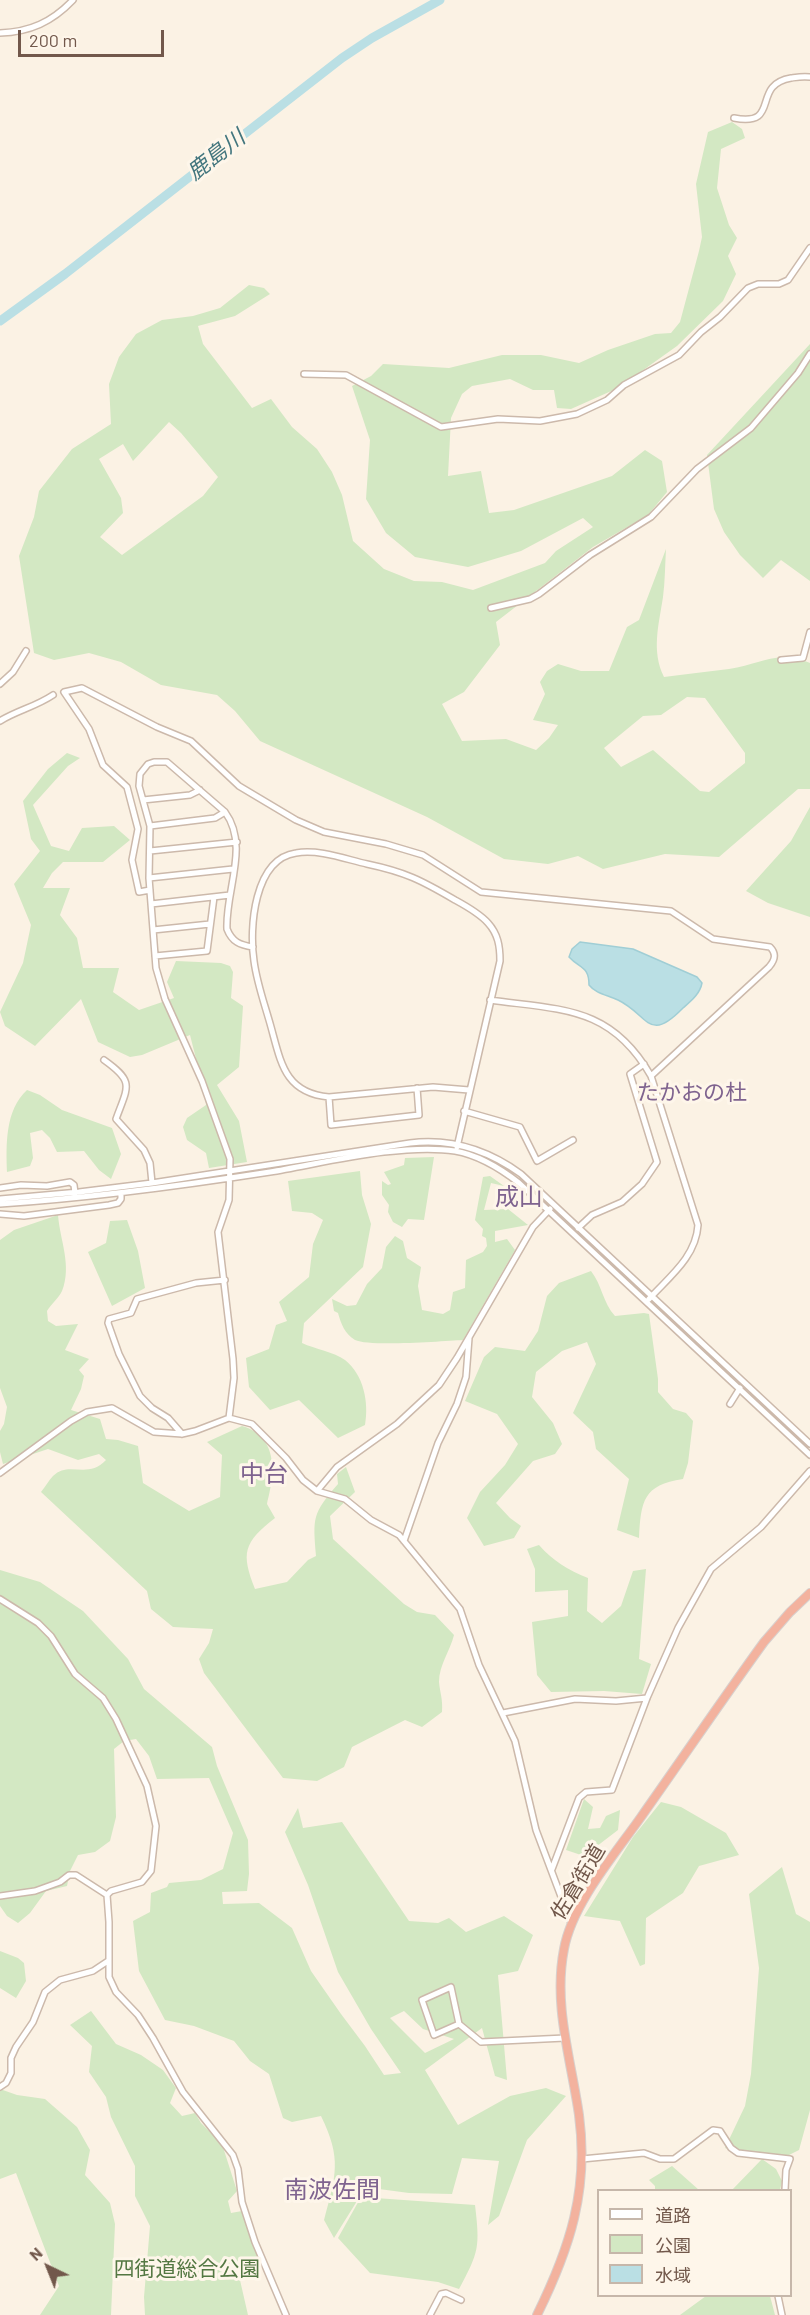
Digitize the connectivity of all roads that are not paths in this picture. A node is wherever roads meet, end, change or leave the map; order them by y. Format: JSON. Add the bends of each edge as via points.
{"nodes":[{"id":1,"x":73,"y":0,"type":"edge"},
{"id":2,"x":0,"y":33,"type":"edge"},
{"id":3,"x":810,"y":77,"type":"edge"},
{"id":4,"x":734,"y":118,"type":"dead end"},
{"id":5,"x":810,"y":248,"type":"edge"},
{"id":6,"x":810,"y":354,"type":"edge"},
{"id":7,"x":304,"y":374,"type":"dead end"},
{"id":8,"x":491,"y":608,"type":"dead end"},
{"id":9,"x":810,"y":633,"type":"edge"},
{"id":10,"x":26,"y":651,"type":"dead end"},
{"id":11,"x":803,"y":658,"type":"junction"},
{"id":12,"x":810,"y":659,"type":"edge"},
{"id":13,"x":781,"y":660,"type":"dead end"},
{"id":14,"x":0,"y":684,"type":"edge"},
{"id":15,"x":53,"y":695,"type":"dead end"},
{"id":16,"x":0,"y":722,"type":"edge"},
{"id":17,"x":200,"y":790,"type":"junction"},
{"id":18,"x":143,"y":800,"type":"junction"},
{"id":19,"x":225,"y":812,"type":"junction"},
{"id":20,"x":150,"y":826,"type":"junction"},
{"id":21,"x":237,"y":842,"type":"junction"},
{"id":22,"x":150,"y":851,"type":"junction"},
{"id":23,"x":233,"y":869,"type":"junction"},
{"id":24,"x":149,"y":878,"type":"junction"},
{"id":25,"x":150,"y":890,"type":"junction"},
{"id":26,"x":230,"y":896,"type":"junction"},
{"id":27,"x":214,"y":897,"type":"junction"},
{"id":28,"x":151,"y":904,"type":"junction"},
{"id":29,"x":210,"y":924,"type":"junction"},
{"id":30,"x":153,"y":930,"type":"junction"},
{"id":31,"x":253,"y":946,"type":"junction"},
{"id":32,"x":155,"y":956,"type":"junction"},
{"id":33,"x":490,"y":1000,"type":"junction"},
{"id":34,"x":104,"y":1060,"type":"dead end"},
{"id":35,"x":644,"y":1064,"type":"junction"},
{"id":36,"x":651,"y":1076,"type":"junction"},
{"id":37,"x":417,"y":1088,"type":"junction"},
{"id":38,"x":469,"y":1090,"type":"junction"},
{"id":39,"x":329,"y":1097,"type":"junction"},
{"id":40,"x":464,"y":1111,"type":"junction"},
{"id":41,"x":573,"y":1140,"type":"dead end"},
{"id":42,"x":458,"y":1144,"type":"junction"},
{"id":43,"x":456,"y":1151,"type":"junction"},
{"id":44,"x":230,"y":1170,"type":"junction"},
{"id":45,"x":230,"y":1178,"type":"junction"},
{"id":46,"x":152,"y":1183,"type":"junction"},
{"id":47,"x":0,"y":1188,"type":"edge"},
{"id":48,"x":75,"y":1193,"type":"junction"},
{"id":49,"x":120,"y":1194,"type":"junction"},
{"id":50,"x":0,"y":1199,"type":"edge"},
{"id":51,"x":16,"y":1200,"type":"junction"},
{"id":52,"x":548,"y":1200,"type":"junction"},
{"id":53,"x":0,"y":1204,"type":"edge"},
{"id":54,"x":549,"y":1211,"type":"junction"},
{"id":55,"x":0,"y":1214,"type":"edge"},
{"id":56,"x":578,"y":1228,"type":"junction"},
{"id":57,"x":225,"y":1280,"type":"junction"},
{"id":58,"x":651,"y":1297,"type":"junction"},
{"id":59,"x":645,"y":1302,"type":"junction"},
{"id":60,"x":469,"y":1337,"type":"junction"},
{"id":61,"x":737,"y":1377,"type":"junction"},
{"id":62,"x":739,"y":1390,"type":"junction"},
{"id":63,"x":730,"y":1404,"type":"dead end"},
{"id":64,"x":229,"y":1418,"type":"junction"},
{"id":65,"x":182,"y":1434,"type":"junction"},
{"id":66,"x":810,"y":1444,"type":"edge"},
{"id":67,"x":810,"y":1455,"type":"edge"},
{"id":68,"x":810,"y":1471,"type":"edge"},
{"id":69,"x":0,"y":1473,"type":"edge"},
{"id":70,"x":317,"y":1491,"type":"junction"},
{"id":71,"x":404,"y":1541,"type":"junction"},
{"id":72,"x":810,"y":1593,"type":"edge"},
{"id":73,"x":0,"y":1599,"type":"edge"},
{"id":74,"x":647,"y":1698,"type":"junction"},
{"id":75,"x":503,"y":1713,"type":"junction"},
{"id":76,"x":552,"y":1869,"type":"junction"},
{"id":77,"x":107,"y":1895,"type":"junction"},
{"id":78,"x":0,"y":1896,"type":"edge"},
{"id":79,"x":571,"y":1923,"type":"junction"},
{"id":80,"x":108,"y":1961,"type":"junction"},
{"id":81,"x":459,"y":2024,"type":"junction"},
{"id":82,"x":565,"y":2038,"type":"junction"},
{"id":83,"x":0,"y":2087,"type":"edge"},
{"id":84,"x":582,"y":2159,"type":"junction"},
{"id":85,"x":785,"y":2189,"type":"edge"},
{"id":86,"x":778,"y":2297,"type":"edge"},
{"id":87,"x":461,"y":2300,"type":"dead end"},
{"id":88,"x":286,"y":2315,"type":"edge"},
{"id":89,"x":430,"y":2315,"type":"edge"},
{"id":90,"x":537,"y":2315,"type":"edge"},
{"id":91,"x":782,"y":2315,"type":"edge"}],
"edges":[{"from":1,"to":2,"type":"street","via":[[45,23],[16,33]]},
{"from":3,"to":4,"type":"street","via":[[781,80],[772,87],[765,108],[754,119]]},
{"from":5,"to":7,"type":"street","via":[[788,280],[748,288],[679,355],[577,414],[540,422],[498,419],[441,427],[346,375]]},
{"from":6,"to":8,"type":"street","via":[[762,417],[697,469],[651,517],[590,555],[539,594]]},
{"from":9,"to":11,"type":"street"},
{"from":10,"to":14,"type":"street"},
{"from":11,"to":12,"type":"street"},
{"from":11,"to":13,"type":"street"},
{"from":15,"to":16,"type":"street"},
{"from":17,"to":18,"type":"street","via":[[190,795]]},
{"from":17,"to":18,"type":"street","via":[[167,762],[154,762],[140,774]]},
{"from":17,"to":19,"type":"street"},
{"from":18,"to":20,"type":"street"},
{"from":19,"to":20,"type":"street","via":[[215,818]]},
{"from":19,"to":21,"type":"street","via":[[236,830]]},
{"from":20,"to":22,"type":"street"},
{"from":21,"to":22,"type":"street"},
{"from":21,"to":23,"type":"street"},
{"from":22,"to":24,"type":"street"},
{"from":23,"to":24,"type":"street"},
{"from":23,"to":26,"type":"street"},
{"from":24,"to":25,"type":"street"},
{"from":25,"to":28,"type":"street"},
{"from":25,"to":36,"type":"street","via":[[139,891],[133,868],[138,829],[126,788],[103,765],[89,729],[64,692],[82,688],[191,741],[239,786],[296,819],[324,832],[423,855],[481,892],[671,911],[713,939],[770,947],[775,956],[769,967]]},
{"from":26,"to":27,"type":"street"},
{"from":26,"to":31,"type":"street","via":[[229,935],[241,945]]},
{"from":27,"to":28,"type":"street"},
{"from":27,"to":29,"type":"street"},
{"from":28,"to":30,"type":"street"},
{"from":29,"to":30,"type":"street"},
{"from":29,"to":32,"type":"street","via":[[207,951]]},
{"from":30,"to":32,"type":"street"},
{"from":31,"to":33,"type":"street","via":[[259,887],[271,866],[282,857],[307,852],[398,871],[420,879],[475,911],[494,931],[500,961]]},
{"from":31,"to":39,"type":"street","via":[[281,1065],[304,1091]]},
{"from":32,"to":44,"type":"street","via":[[165,999],[202,1081],[227,1150]]},
{"from":33,"to":35,"type":"street","via":[[571,1012],[596,1020],[627,1042]]},
{"from":33,"to":38,"type":"street"},
{"from":34,"to":46,"type":"street","via":[[118,1070],[127,1084],[116,1119],[144,1150]]},
{"from":35,"to":36,"type":"street"},
{"from":35,"to":56,"type":"street","via":[[630,1074],[657,1162],[642,1184],[622,1202],[592,1215]]},
{"from":36,"to":58,"type":"street","via":[[698,1225],[687,1258]]},
{"from":37,"to":38,"type":"street"},
{"from":37,"to":39,"type":"street"},
{"from":37,"to":39,"type":"street","via":[[419,1115],[331,1125]]},
{"from":38,"to":40,"type":"street"},
{"from":40,"to":41,"type":"street","via":[[520,1127],[537,1161]]},
{"from":40,"to":42,"type":"street"},
{"from":42,"to":43,"type":"street"},
{"from":42,"to":44,"type":"street","via":[[410,1143]]},
{"from":42,"to":52,"type":"street","via":[[500,1160]]},
{"from":43,"to":45,"type":"street","via":[[423,1149],[380,1154]]},
{"from":43,"to":54,"type":"street","via":[[508,1174]]},
{"from":44,"to":45,"type":"street"},
{"from":44,"to":46,"type":"street"},
{"from":45,"to":49,"type":"street"},
{"from":45,"to":57,"type":"street","via":[[229,1200],[218,1232]]},
{"from":46,"to":48,"type":"street"},
{"from":47,"to":48,"type":"street","via":[[70,1182]]},
{"from":48,"to":51,"type":"street"},
{"from":49,"to":51,"type":"street"},
{"from":49,"to":55,"type":"street","via":[[118,1203],[109,1205],[24,1216]]},
{"from":50,"to":51,"type":"street"},
{"from":51,"to":53,"type":"street"},
{"from":52,"to":54,"type":"street"},
{"from":52,"to":56,"type":"street"},
{"from":54,"to":59,"type":"street"},
{"from":54,"to":60,"type":"street","via":[[533,1227]]},
{"from":56,"to":58,"type":"street"},
{"from":57,"to":64,"type":"street","via":[[234,1378]]},
{"from":57,"to":65,"type":"street","via":[[196,1283],[137,1299],[131,1313],[109,1319],[119,1354],[140,1396]]},
{"from":58,"to":59,"type":"street"},
{"from":58,"to":61,"type":"street"},
{"from":59,"to":62,"type":"street"},
{"from":60,"to":70,"type":"street","via":[[439,1385],[397,1424],[337,1467]]},
{"from":60,"to":71,"type":"street","via":[[466,1377]]},
{"from":61,"to":62,"type":"street"},
{"from":61,"to":66,"type":"street"},
{"from":62,"to":63,"type":"street"},
{"from":62,"to":67,"type":"street"},
{"from":64,"to":65,"type":"street"},
{"from":64,"to":70,"type":"street","via":[[259,1429]]},
{"from":65,"to":69,"type":"street","via":[[154,1432],[112,1408],[87,1412]]},
{"from":68,"to":74,"type":"street","via":[[761,1527],[711,1569],[678,1628]]},
{"from":70,"to":71,"type":"street","via":[[345,1500]]},
{"from":71,"to":75,"type":"street","via":[[460,1609],[479,1665]]},
{"from":72,"to":79,"type":"highway","name":"佐倉街道","via":[[764,1642],[579,1906]]},
{"from":73,"to":77,"type":"street","via":[[38,1623],[75,1674],[103,1698],[147,1786],[156,1826],[151,1871],[142,1882]]},
{"from":74,"to":75,"type":"street","via":[[575,1700]]},
{"from":74,"to":76,"type":"street","via":[[612,1790],[586,1792],[579,1798]]},
{"from":75,"to":76,"type":"street","via":[[515,1741],[536,1830]]},
{"from":76,"to":79,"type":"street"},
{"from":77,"to":78,"type":"street","via":[[76,1875],[69,1875],[35,1891]]},
{"from":77,"to":80,"type":"street"},
{"from":79,"to":82,"type":"highway","name":"佐倉街道","via":[[560,1972]]},
{"from":80,"to":83,"type":"street","via":[[93,1971],[60,1980],[45,1992],[33,2022],[11,2058],[11,2073]]},
{"from":80,"to":88,"type":"street","via":[[109,1977],[116,1992],[148,2030],[183,2092],[233,2155],[255,2242]]},
{"from":81,"to":81,"type":"street","via":[[451,1987],[422,2000],[434,2035]]},
{"from":81,"to":82,"type":"street","via":[[482,2042]]},
{"from":82,"to":84,"type":"highway","name":"佐倉街道","via":[[579,2115]]},
{"from":84,"to":85,"type":"street","via":[[644,2153],[674,2159],[713,2130],[720,2131],[738,2153],[790,2159]]},
{"from":84,"to":90,"type":"highway","name":"佐倉街道","via":[[578,2205],[568,2244]]},
{"from":86,"to":91,"type":"street"},
{"from":87,"to":89,"type":"street","via":[[441,2294]]}]}
